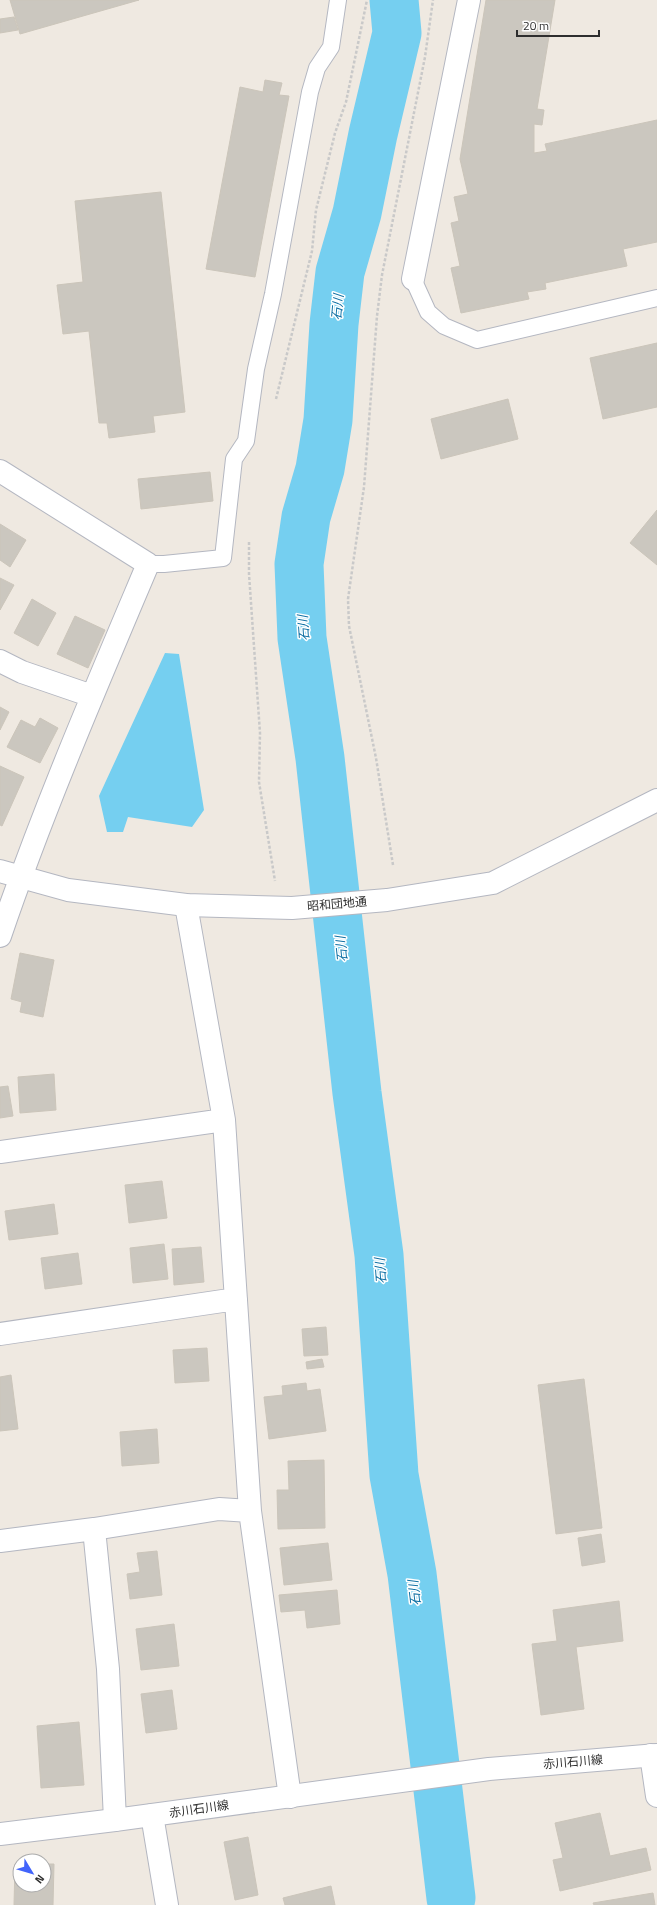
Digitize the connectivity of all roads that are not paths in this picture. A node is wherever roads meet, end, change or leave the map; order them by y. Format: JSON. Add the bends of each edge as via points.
{"nodes":[{"id":1,"x":338,"y":0,"type":"edge"},
{"id":2,"x":469,"y":0,"type":"edge"},
{"id":3,"x":413,"y":278,"type":"joint"},
{"id":4,"x":657,"y":298,"type":"edge"},
{"id":5,"x":0,"y":470,"type":"edge"},
{"id":6,"x":148,"y":564,"type":"junction"},
{"id":7,"x":0,"y":661,"type":"edge"},
{"id":8,"x":92,"y":696,"type":"junction"},
{"id":9,"x":657,"y":800,"type":"edge"},
{"id":10,"x":10,"y":874,"type":"edge"},
{"id":11,"x":186,"y":905,"type":"junction"},
{"id":12,"x":0,"y":936,"type":"edge"},
{"id":13,"x":224,"y":1120,"type":"junction"},
{"id":14,"x":0,"y":1152,"type":"edge"},
{"id":15,"x":236,"y":1300,"type":"junction"},
{"id":16,"x":0,"y":1334,"type":"edge"},
{"id":17,"x":250,"y":1511,"type":"junction"},
{"id":18,"x":94,"y":1529,"type":"junction"},
{"id":19,"x":0,"y":1541,"type":"edge"},
{"id":20,"x":654,"y":1755,"type":"edge"},
{"id":21,"x":657,"y":1796,"type":"edge"},
{"id":22,"x":290,"y":1797,"type":"junction"},
{"id":23,"x":152,"y":1815,"type":"junction"},
{"id":24,"x":115,"y":1820,"type":"junction"},
{"id":25,"x":0,"y":1834,"type":"edge"},
{"id":26,"x":167,"y":1905,"type":"edge"}],
"edges":[{"from":1,"to":6,"type":"lane","via":[[331,47],[318,68],[310,92],[273,294],[256,369],[246,441],[234,459],[223,558]]},
{"from":2,"to":3,"type":"street"},
{"from":3,"to":4,"type":"lane","via":[[428,312],[444,326],[477,340]]},
{"from":5,"to":6,"type":"street"},
{"from":6,"to":8,"type":"street"},
{"from":7,"to":8,"type":"street","via":[[22,672]]},
{"from":8,"to":10,"type":"street"},
{"from":9,"to":11,"type":"street","name":"昭和団地通","via":[[493,883],[387,900],[292,908]]},
{"from":10,"to":11,"type":"street","name":"昭和団地通","via":[[68,890]]},
{"from":10,"to":12,"type":"street"},
{"from":11,"to":13,"type":"street"},
{"from":13,"to":14,"type":"street"},
{"from":13,"to":15,"type":"street"},
{"from":15,"to":16,"type":"street"},
{"from":15,"to":17,"type":"street"},
{"from":17,"to":18,"type":"street","via":[[219,1509]]},
{"from":17,"to":22,"type":"street"},
{"from":18,"to":19,"type":"street"},
{"from":18,"to":24,"type":"street","via":[[108,1669]]},
{"from":20,"to":21,"type":"street"},
{"from":20,"to":22,"type":"street","name":"赤川石川線","via":[[489,1769]]},
{"from":22,"to":23,"type":"street","name":"赤川石川線"},
{"from":23,"to":24,"type":"street","name":"赤川石川線"},
{"from":23,"to":26,"type":"street"},
{"from":24,"to":25,"type":"street","name":"赤川石川線"}]}
